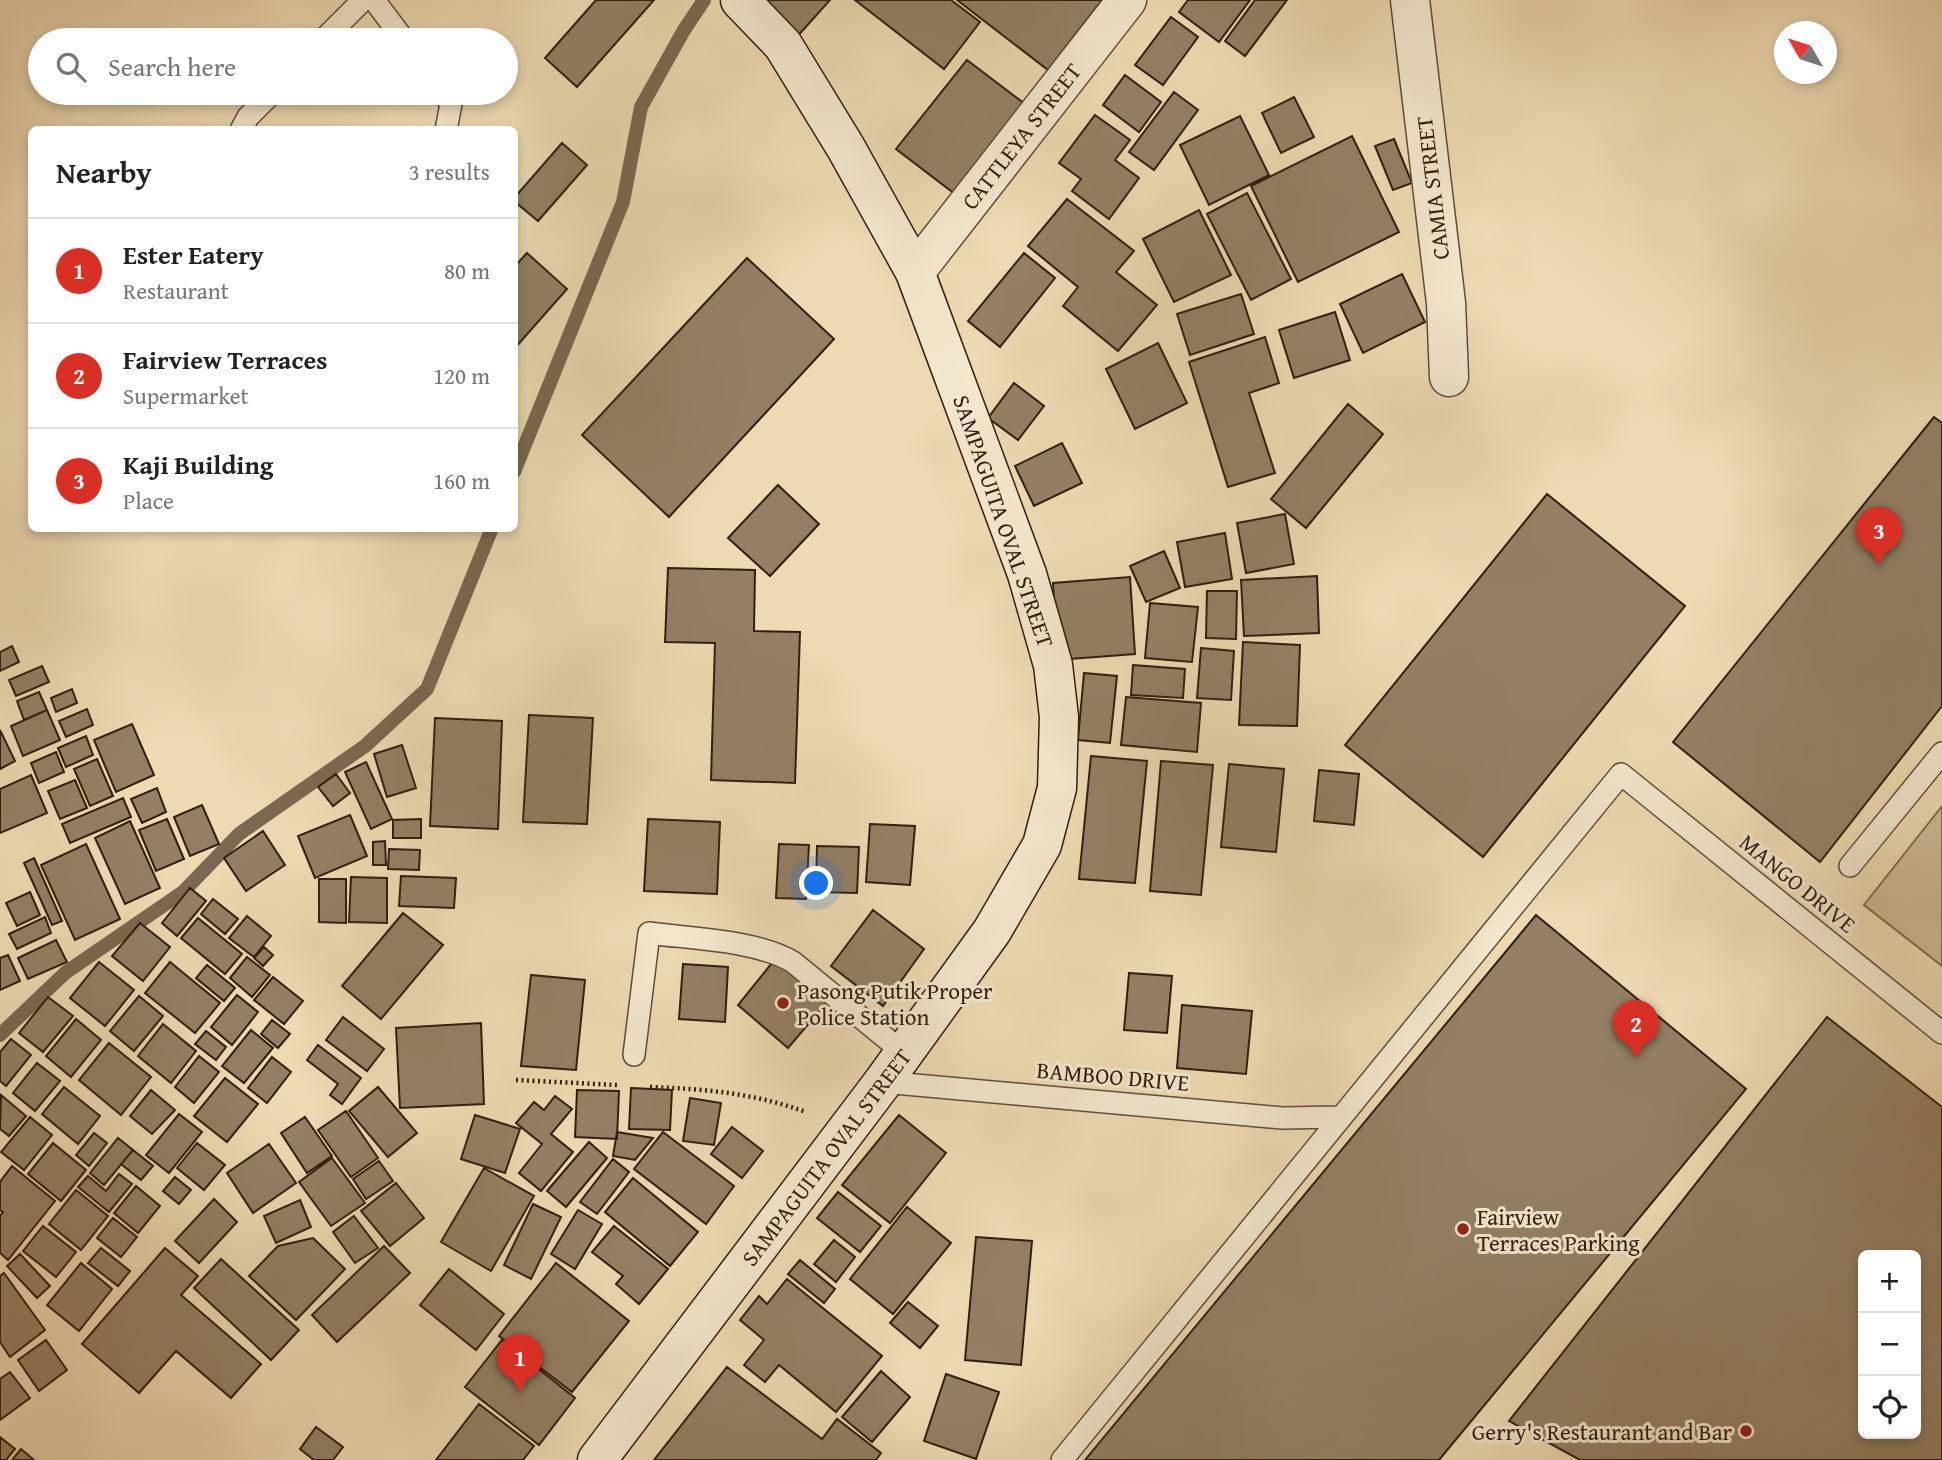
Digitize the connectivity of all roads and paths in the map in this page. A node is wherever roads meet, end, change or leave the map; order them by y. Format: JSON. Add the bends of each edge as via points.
{"nodes":[{"id":1,"x":363,"y":0,"type":"edge"},
{"id":2,"x":374,"y":0,"type":"edge"},
{"id":3,"x":740,"y":0,"type":"edge"},
{"id":4,"x":1127,"y":0,"type":"edge"},
{"id":5,"x":1410,"y":0,"type":"edge"},
{"id":6,"x":335,"y":28,"type":"edge"},
{"id":7,"x":395,"y":28,"type":"edge"},
{"id":8,"x":260,"y":105,"type":"edge"},
{"id":9,"x":450,"y":105,"type":"edge"},
{"id":10,"x":243,"y":126,"type":"edge"},
{"id":11,"x":447,"y":126,"type":"edge"},
{"id":12,"x":915,"y":272,"type":"junction"},
{"id":13,"x":1449,"y":377,"type":"dead end"},
{"id":14,"x":1942,"y":753,"type":"edge"},
{"id":15,"x":1850,"y":866,"type":"dead end"},
{"id":16,"x":1942,"y":1032,"type":"edge"},
{"id":17,"x":634,"y":1055,"type":"dead end"},
{"id":18,"x":894,"y":1068,"type":"junction"},
{"id":19,"x":516,"y":1080,"type":"dead end"},
{"id":20,"x":619,"y":1085,"type":"dead end"},
{"id":21,"x":644,"y":1086,"type":"dead end"},
{"id":22,"x":1339,"y":1117,"type":"junction"},
{"id":23,"x":849,"y":1127,"type":"junction"},
{"id":24,"x":597,"y":1460,"type":"edge"},
{"id":25,"x":1062,"y":1460,"type":"edge"}],
"edges":[{"from":1,"to":6,"type":"lane"},
{"from":2,"to":7,"type":"lane"},
{"from":3,"to":12,"type":"street","name":"SAMPAGUITA OVAL STREET","via":[[783,45]]},
{"from":4,"to":12,"type":"street","name":"CATTLEYA STREET"},
{"from":5,"to":13,"type":"street","name":"CAMIA STREET","via":[[1446,303]]},
{"from":8,"to":10,"type":"lane"},
{"from":9,"to":11,"type":"lane"},
{"from":12,"to":18,"type":"street","name":"SAMPAGUITA OVAL STREET","via":[[1027,574],[1053,665],[1059,717],[1057,788],[1042,845],[992,931]]},
{"from":14,"to":15,"type":"lane"},
{"from":16,"to":22,"type":"lane","name":"MANGO DRIVE","via":[[1621,774]]},
{"from":17,"to":18,"type":"lane","via":[[649,933],[780,954],[793,962]]},
{"from":18,"to":22,"type":"lane","name":"BAMBOO DRIVE","via":[[1282,1118]]},
{"from":18,"to":23,"type":"street","name":"SAMPAGUITA OVAL STREET"},
{"from":19,"to":20,"type":"path"},
{"from":21,"to":23,"type":"path","via":[[765,1098]]},
{"from":22,"to":25,"type":"lane"},
{"from":23,"to":24,"type":"street","name":"SAMPAGUITA OVAL STREET"}]}
